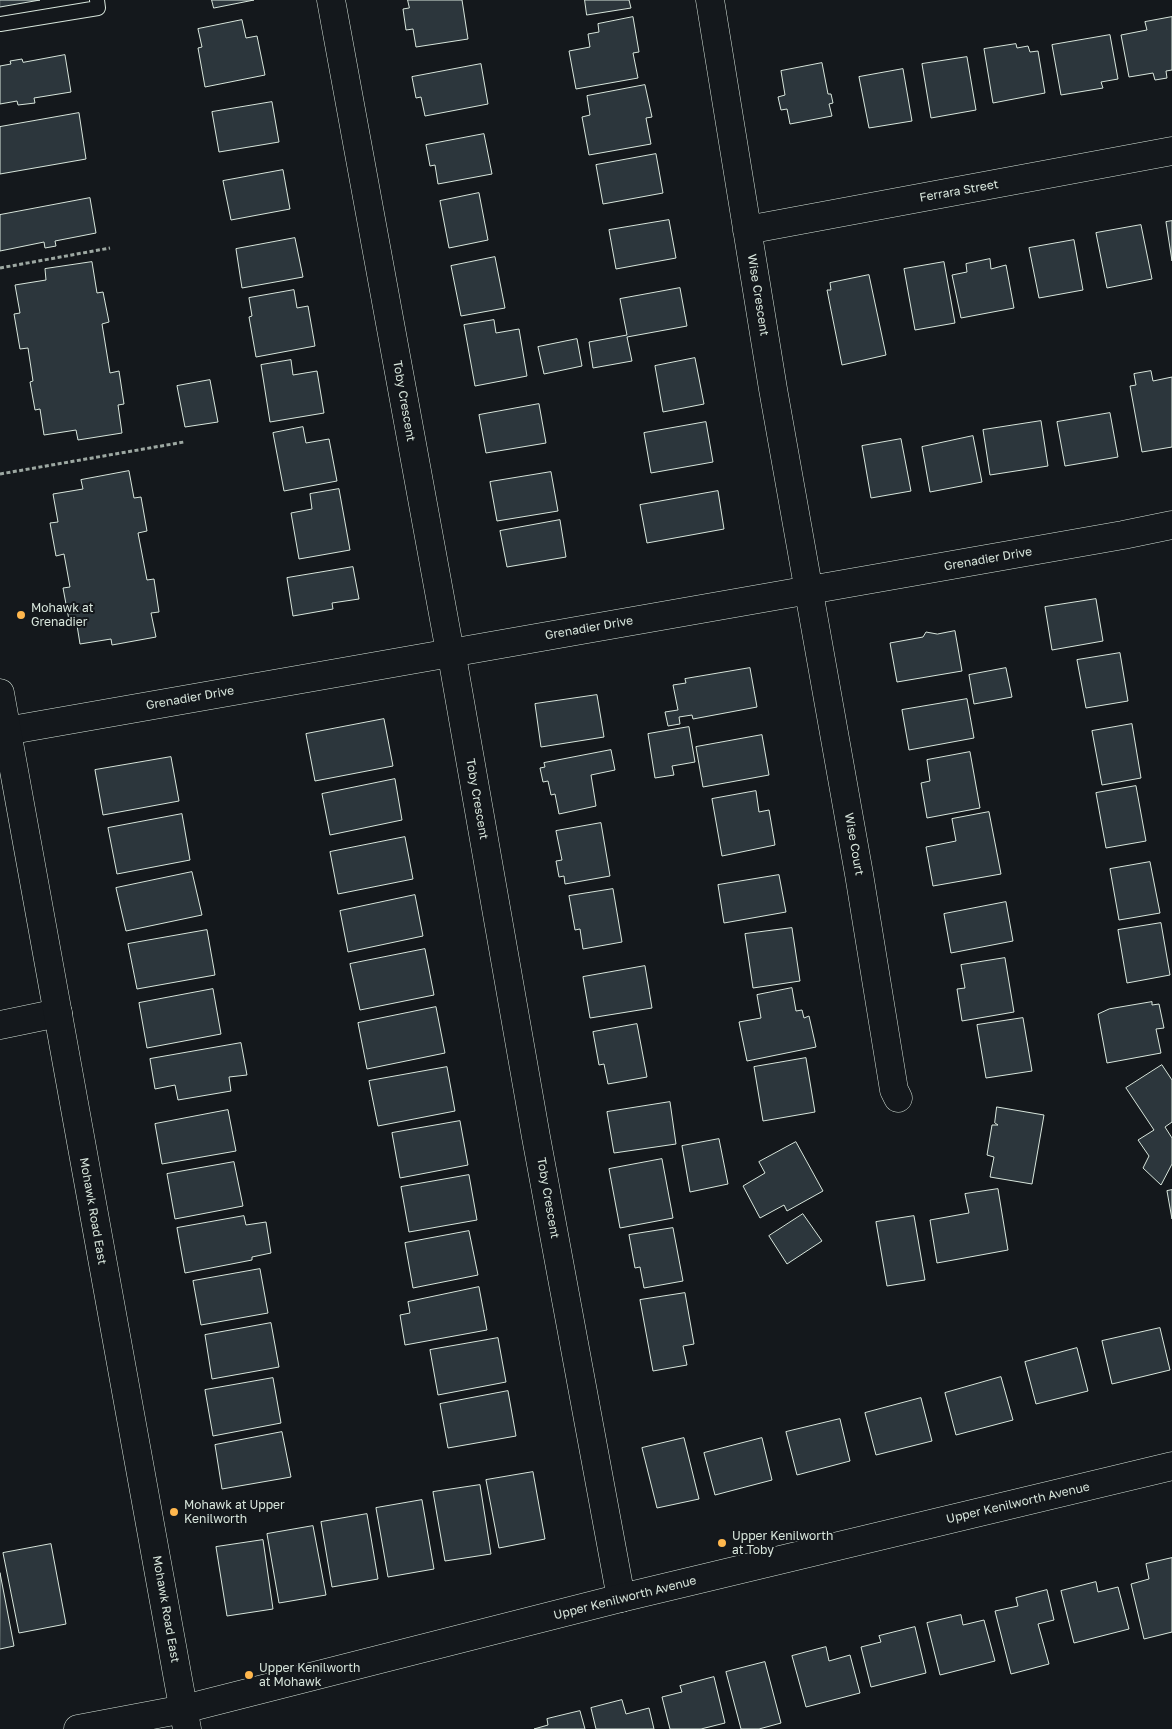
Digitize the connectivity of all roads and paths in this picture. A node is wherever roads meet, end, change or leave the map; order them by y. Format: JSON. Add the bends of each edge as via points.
{"nodes":[{"id":1,"x":97,"y":0,"type":"edge"},
{"id":2,"x":331,"y":0,"type":"edge"},
{"id":3,"x":710,"y":0,"type":"edge"},
{"id":4,"x":0,"y":24,"type":"edge"},
{"id":5,"x":1172,"y":151,"type":"edge"},
{"id":6,"x":747,"y":230,"type":"junction"},
{"id":7,"x":110,"y":248,"type":"dead end"},
{"id":8,"x":0,"y":268,"type":"edge"},
{"id":9,"x":184,"y":442,"type":"dead end"},
{"id":10,"x":0,"y":474,"type":"edge"},
{"id":11,"x":1172,"y":525,"type":"edge"},
{"id":12,"x":810,"y":589,"type":"junction"},
{"id":13,"x":450,"y":652,"type":"junction"},
{"id":14,"x":0,"y":693,"type":"edge"},
{"id":15,"x":6,"y":730,"type":"junction"},
{"id":16,"x":58,"y":1013,"type":"junction"},
{"id":17,"x":0,"y":1025,"type":"edge"},
{"id":18,"x":898,"y":1098,"type":"dead end"},
{"id":19,"x":1172,"y":1466,"type":"edge"},
{"id":20,"x":621,"y":1598,"type":"junction"},
{"id":21,"x":185,"y":1719,"type":"edge"},
{"id":22,"x":78,"y":1729,"type":"edge"}],
"edges":[{"from":1,"to":4,"type":"lane","via":[[98,8]]},
{"from":2,"to":13,"type":"street","name":"Toby Crescent"},
{"from":3,"to":6,"type":"street","name":"Wise Crescent"},
{"from":5,"to":6,"type":"street","name":"Ferrara Street"},
{"from":6,"to":12,"type":"street","name":"Wise Crescent"},
{"from":7,"to":8,"type":"path"},
{"from":9,"to":10,"type":"path"},
{"from":11,"to":12,"type":"street","name":"Grenadier Drive"},
{"from":12,"to":13,"type":"street","name":"Grenadier Drive"},
{"from":12,"to":18,"type":"street","name":"Wise Court","via":[[894,1090]]},
{"from":13,"to":15,"type":"street","name":"Grenadier Drive"},
{"from":13,"to":20,"type":"street","name":"Toby Crescent"},
{"from":14,"to":15,"type":"street","name":"Mohawk Road East"},
{"from":15,"to":16,"type":"street","name":"Mohawk Road East"},
{"from":16,"to":17,"type":"street"},
{"from":16,"to":21,"type":"street","name":"Mohawk Road East"},
{"from":19,"to":20,"type":"street","name":"Upper Kenilworth Avenue"},
{"from":20,"to":21,"type":"street","name":"Upper Kenilworth Avenue"},
{"from":21,"to":22,"type":"street","name":"Upper Kenilworth Avenue"}]}
